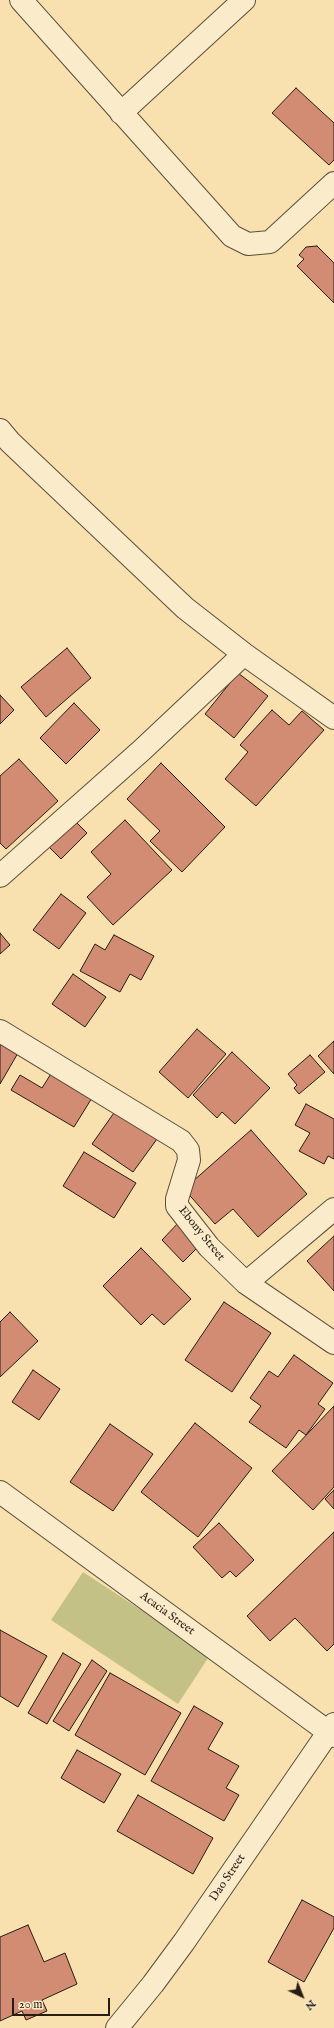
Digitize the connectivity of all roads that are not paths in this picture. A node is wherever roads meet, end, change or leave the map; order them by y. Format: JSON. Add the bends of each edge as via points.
{"nodes":[{"id":1,"x":21,"y":0,"type":"edge"},
{"id":2,"x":244,"y":0,"type":"edge"},
{"id":3,"x":121,"y":113,"type":"junction"},
{"id":4,"x":334,"y":183,"type":"edge"},
{"id":5,"x":0,"y":430,"type":"edge"},
{"id":6,"x":244,"y":654,"type":"junction"},
{"id":7,"x":334,"y":718,"type":"edge"},
{"id":8,"x":0,"y":876,"type":"edge"},
{"id":9,"x":0,"y":1031,"type":"edge"},
{"id":10,"x":334,"y":1209,"type":"edge"},
{"id":11,"x":246,"y":1283,"type":"junction"},
{"id":12,"x":334,"y":1343,"type":"edge"},
{"id":13,"x":0,"y":1492,"type":"edge"},
{"id":14,"x":332,"y":1730,"type":"edge"},
{"id":15,"x":118,"y":2028,"type":"edge"}],
"edges":[{"from":1,"to":3,"type":"street"},
{"from":2,"to":3,"type":"street"},
{"from":3,"to":4,"type":"street","via":[[232,236],[248,244],[270,242]]},
{"from":5,"to":6,"type":"street","via":[[185,608]]},
{"from":6,"to":7,"type":"street"},
{"from":6,"to":8,"type":"street","via":[[142,750]]},
{"from":9,"to":11,"type":"street","name":"Ebony Street","via":[[181,1141],[188,1150],[189,1160],[177,1206],[209,1247]]},
{"from":10,"to":11,"type":"street"},
{"from":11,"to":12,"type":"street","name":"Ebony Street"},
{"from":13,"to":14,"type":"street","name":"Acacia Street"},
{"from":14,"to":15,"type":"street","name":"Dao Street","via":[[184,1942]]}]}
